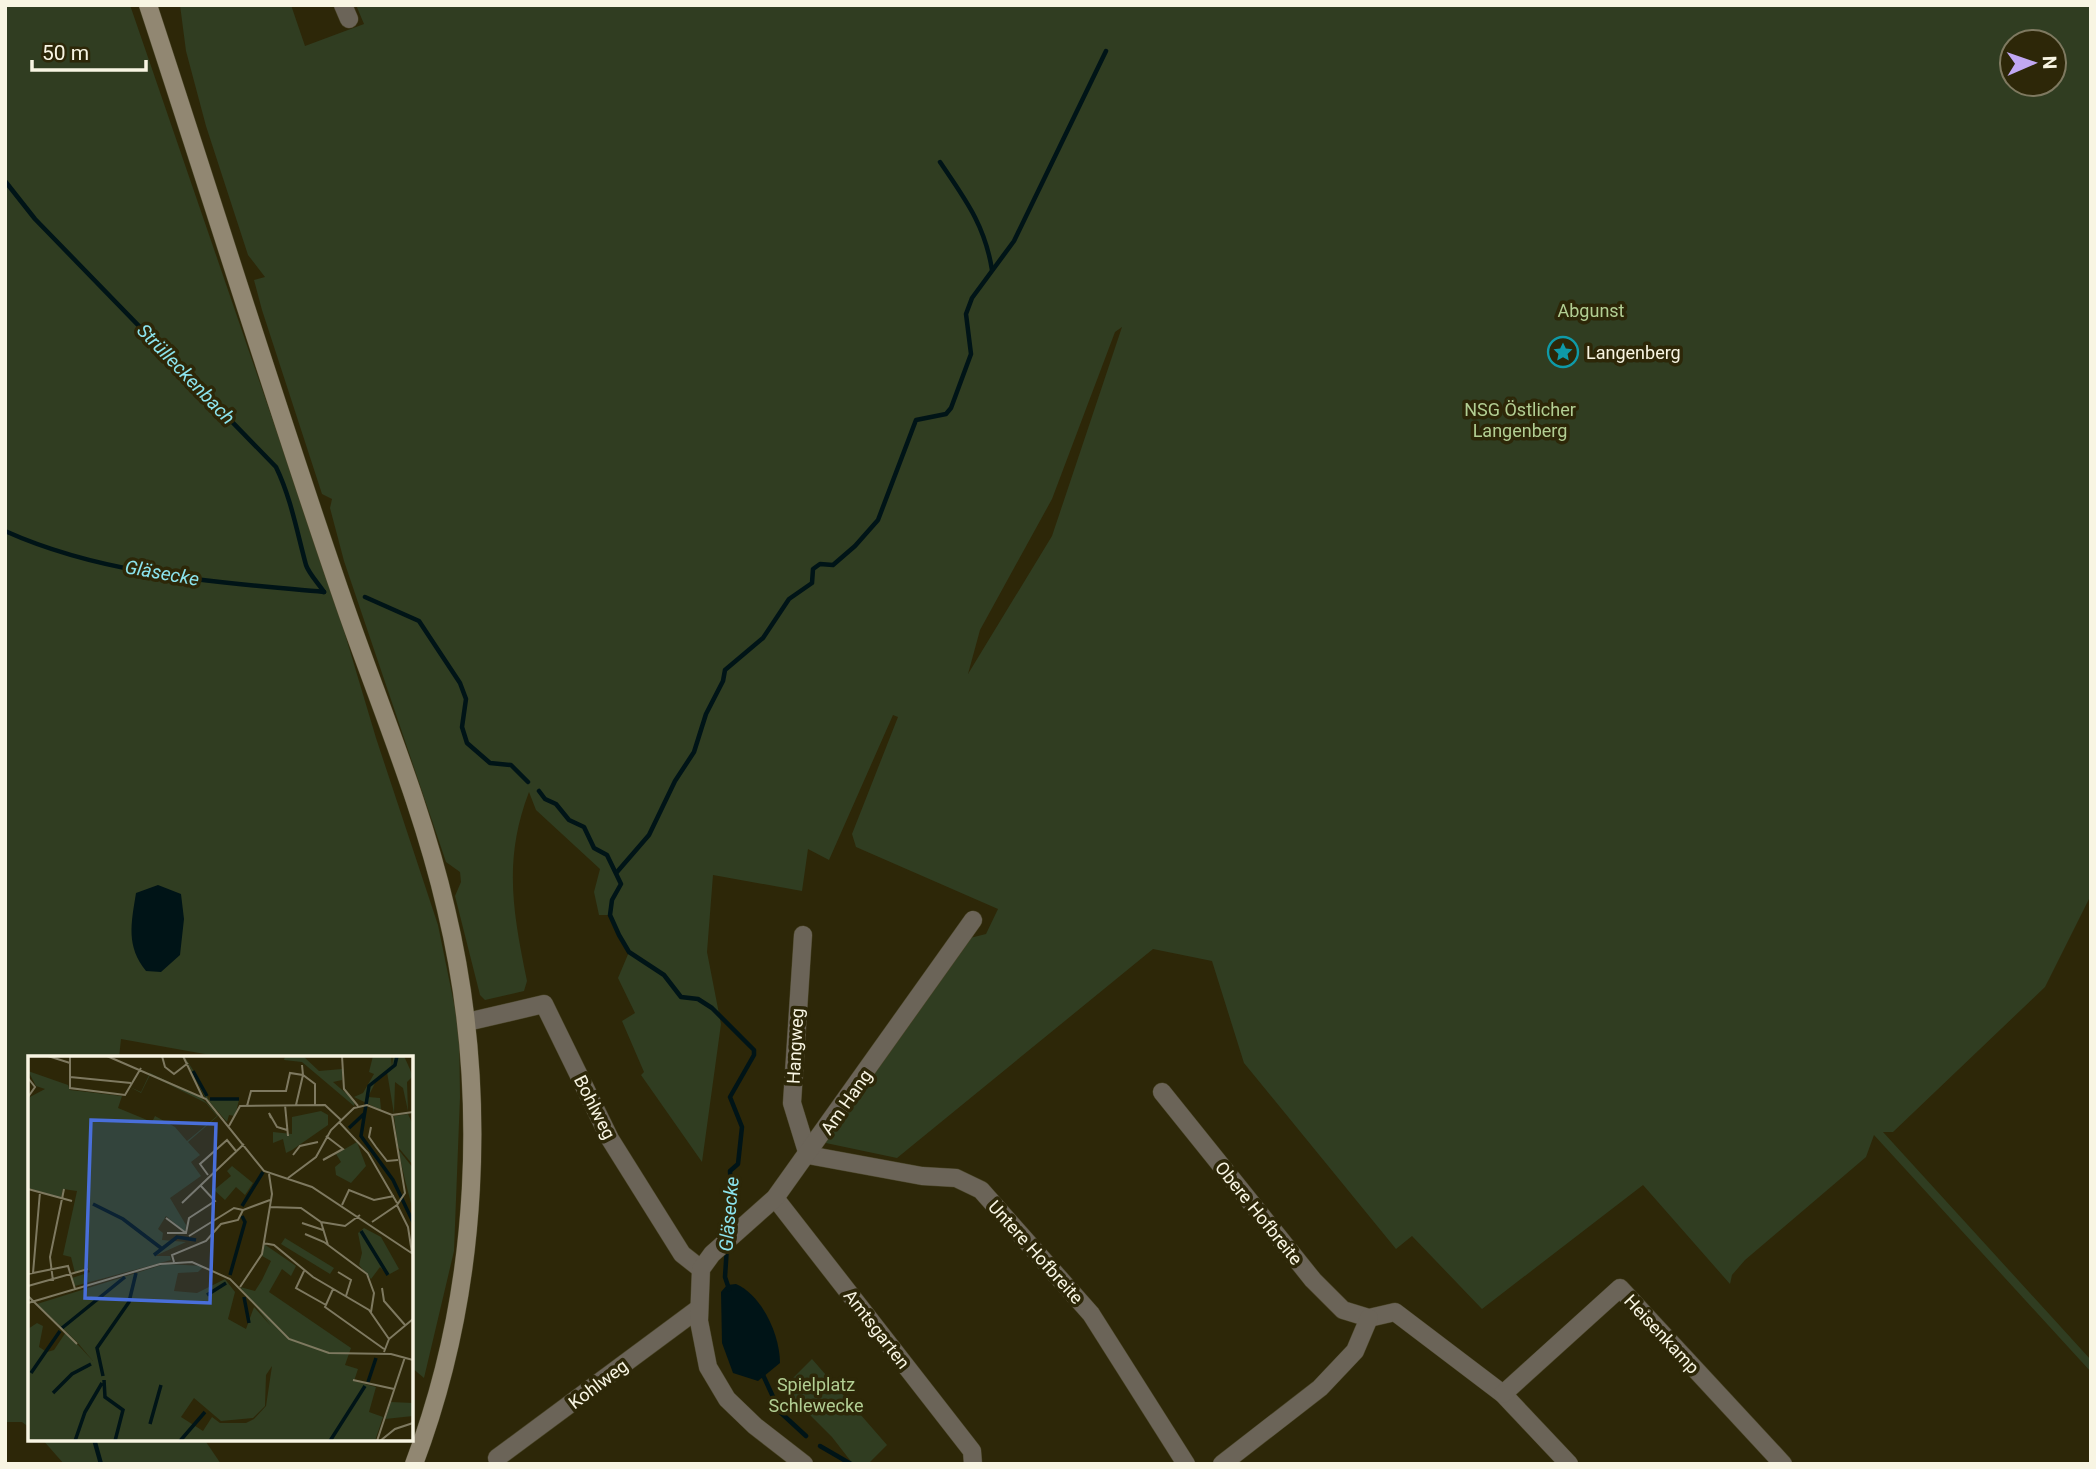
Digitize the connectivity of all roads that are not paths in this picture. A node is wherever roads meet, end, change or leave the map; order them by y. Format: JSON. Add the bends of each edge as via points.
{"nodes":[{"id":1,"x":148,"y":5,"type":"edge"},
{"id":2,"x":973,"y":920,"type":"dead end"},
{"id":3,"x":803,"y":935,"type":"dead end"},
{"id":4,"x":467,"y":1022,"type":"junction"},
{"id":5,"x":1162,"y":1092,"type":"dead end"},
{"id":6,"x":808,"y":1155,"type":"junction"},
{"id":7,"x":775,"y":1198,"type":"junction"},
{"id":8,"x":701,"y":1269,"type":"junction"},
{"id":9,"x":698,"y":1309,"type":"junction"},
{"id":10,"x":1369,"y":1318,"type":"junction"},
{"id":11,"x":1503,"y":1394,"type":"junction"},
{"id":12,"x":497,"y":1458,"type":"dead end"},
{"id":13,"x":414,"y":1464,"type":"edge"},
{"id":14,"x":804,"y":1464,"type":"edge"},
{"id":15,"x":973,"y":1464,"type":"edge"},
{"id":16,"x":1186,"y":1464,"type":"edge"},
{"id":17,"x":1222,"y":1464,"type":"edge"},
{"id":18,"x":1569,"y":1464,"type":"edge"},
{"id":19,"x":1783,"y":1464,"type":"edge"}],
"edges":[{"from":1,"to":4,"type":"main road","via":[[345,606],[429,846]]},
{"from":2,"to":6,"type":"street","name":"Am Hang"},
{"from":3,"to":6,"type":"street","name":"Hangweg","via":[[792,1103]]},
{"from":4,"to":8,"type":"street","name":"Bohlweg","via":[[544,1004],[610,1139],[682,1254]]},
{"from":4,"to":13,"type":"main road","via":[[471,1163],[466,1242],[439,1384]]},
{"from":5,"to":10,"type":"street","name":"Obere Hofbreite","via":[[1313,1280],[1343,1310]]},
{"from":6,"to":7,"type":"street","name":"Am Hang"},
{"from":6,"to":16,"type":"street","name":"Untere Hofbreite","via":[[956,1178],[981,1190],[1091,1314]]},
{"from":7,"to":8,"type":"street","name":"Am Hang"},
{"from":7,"to":15,"type":"street","name":"Amtsgarten","via":[[972,1451]]},
{"from":8,"to":9,"type":"street"},
{"from":9,"to":12,"type":"street","name":"Kohlweg"},
{"from":9,"to":14,"type":"street","via":[[708,1367],[727,1399]]},
{"from":10,"to":11,"type":"street","via":[[1395,1312]]},
{"from":10,"to":17,"type":"street","via":[[1355,1351],[1320,1388]]},
{"from":11,"to":18,"type":"street"},
{"from":11,"to":19,"type":"street","name":"Heisenkamp","via":[[1620,1288]]}]}
